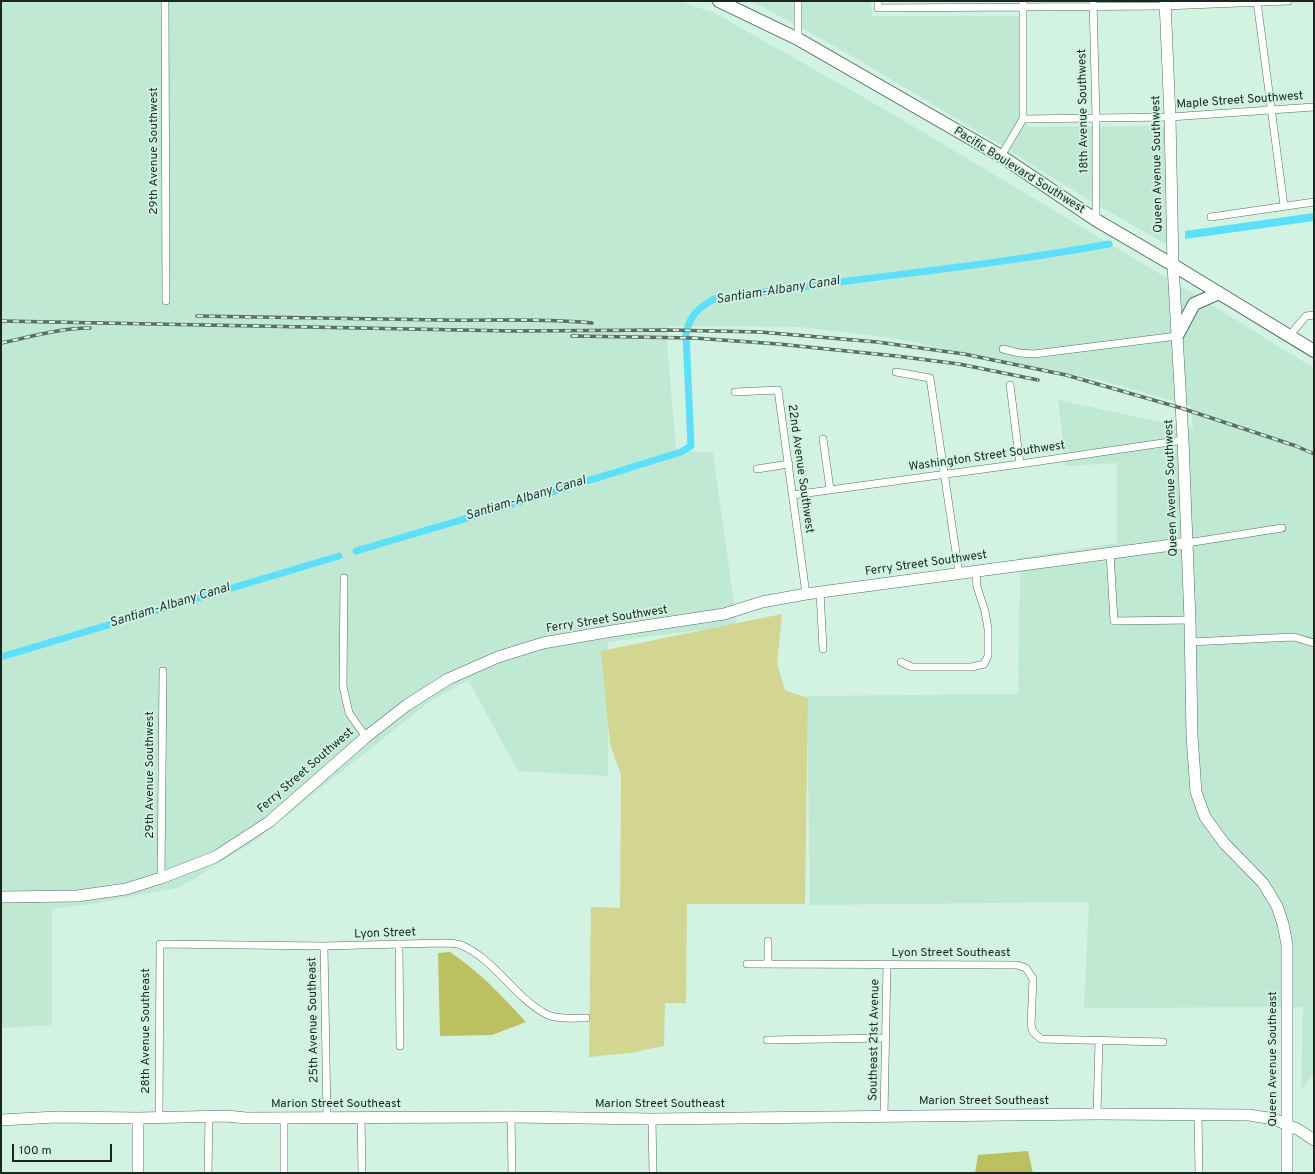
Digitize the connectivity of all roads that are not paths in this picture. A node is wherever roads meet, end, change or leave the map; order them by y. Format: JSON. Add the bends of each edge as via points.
{"nodes":[{"id":1,"x":165,"y":1,"type":"edge"},
{"id":2,"x":720,"y":1,"type":"edge"},
{"id":3,"x":798,"y":1,"type":"edge"},
{"id":4,"x":1288,"y":1,"type":"edge"},
{"id":5,"x":1257,"y":2,"type":"edge"},
{"id":6,"x":878,"y":4,"type":"edge"},
{"id":7,"x":948,"y":4,"type":"edge"},
{"id":8,"x":1022,"y":4,"type":"edge"},
{"id":9,"x":1093,"y":4,"type":"edge"},
{"id":10,"x":1165,"y":4,"type":"edge"},
{"id":11,"x":798,"y":39,"type":"junction"},
{"id":12,"x":1314,"y":107,"type":"edge"},
{"id":13,"x":1271,"y":109,"type":"junction"},
{"id":14,"x":1170,"y":117,"type":"junction"},
{"id":15,"x":1096,"y":118,"type":"junction"},
{"id":16,"x":1023,"y":119,"type":"junction"},
{"id":17,"x":1001,"y":156,"type":"junction"},
{"id":18,"x":1314,"y":202,"type":"edge"},
{"id":19,"x":1284,"y":206,"type":"junction"},
{"id":20,"x":1211,"y":217,"type":"dead end"},
{"id":21,"x":1096,"y":220,"type":"junction"},
{"id":22,"x":1173,"y":265,"type":"junction"},
{"id":23,"x":1219,"y":293,"type":"junction"},
{"id":24,"x":166,"y":301,"type":"dead end"},
{"id":25,"x":1314,"y":315,"type":"edge"},
{"id":26,"x":1177,"y":336,"type":"junction"},
{"id":27,"x":1289,"y":336,"type":"junction"},
{"id":28,"x":1003,"y":349,"type":"dead end"},
{"id":29,"x":1314,"y":351,"type":"edge"},
{"id":30,"x":896,"y":372,"type":"dead end"},
{"id":31,"x":1010,"y":385,"type":"dead end"},
{"id":32,"x":735,"y":392,"type":"dead end"},
{"id":33,"x":823,"y":439,"type":"dead end"},
{"id":34,"x":1183,"y":440,"type":"junction"},
{"id":35,"x":789,"y":464,"type":"junction"},
{"id":36,"x":1020,"y":464,"type":"junction"},
{"id":37,"x":757,"y":469,"type":"dead end"},
{"id":38,"x":944,"y":474,"type":"junction"},
{"id":39,"x":830,"y":489,"type":"junction"},
{"id":40,"x":793,"y":495,"type":"junction"},
{"id":41,"x":1282,"y":528,"type":"dead end"},
{"id":42,"x":1187,"y":543,"type":"junction"},
{"id":43,"x":1110,"y":553,"type":"junction"},
{"id":44,"x":976,"y":571,"type":"junction"},
{"id":45,"x":959,"y":573,"type":"junction"},
{"id":46,"x":344,"y":578,"type":"dead end"},
{"id":47,"x":820,"y":592,"type":"junction"},
{"id":48,"x":806,"y":594,"type":"junction"},
{"id":49,"x":1190,"y":620,"type":"junction"},
{"id":50,"x":1190,"y":642,"type":"junction"},
{"id":51,"x":1314,"y":644,"type":"edge"},
{"id":52,"x":823,"y":649,"type":"dead end"},
{"id":53,"x":901,"y":662,"type":"dead end"},
{"id":54,"x":163,"y":671,"type":"dead end"},
{"id":55,"x":366,"y":736,"type":"junction"},
{"id":56,"x":162,"y":878,"type":"junction"},
{"id":57,"x":1,"y":897,"type":"edge"},
{"id":58,"x":768,"y":941,"type":"dead end"},
{"id":59,"x":160,"y":944,"type":"joint"},
{"id":60,"x":399,"y":944,"type":"junction"},
{"id":61,"x":1287,"y":945,"type":"joint"},
{"id":62,"x":324,"y":946,"type":"junction"},
{"id":63,"x":747,"y":964,"type":"dead end"},
{"id":64,"x":768,"y":964,"type":"junction"},
{"id":65,"x":887,"y":965,"type":"junction"},
{"id":66,"x":586,"y":1018,"type":"dead end"},
{"id":67,"x":886,"y":1038,"type":"junction"},
{"id":68,"x":767,"y":1040,"type":"dead end"},
{"id":69,"x":1099,"y":1041,"type":"junction"},
{"id":70,"x":1163,"y":1042,"type":"dead end"},
{"id":71,"x":400,"y":1046,"type":"dead end"},
{"id":72,"x":1097,"y":1114,"type":"junction"},
{"id":73,"x":884,"y":1115,"type":"junction"},
{"id":74,"x":1198,"y":1115,"type":"junction"},
{"id":75,"x":209,"y":1117,"type":"junction"},
{"id":76,"x":327,"y":1117,"type":"junction"},
{"id":77,"x":361,"y":1117,"type":"junction"},
{"id":78,"x":511,"y":1117,"type":"junction"},
{"id":79,"x":138,"y":1118,"type":"junction"},
{"id":80,"x":159,"y":1118,"type":"junction"},
{"id":81,"x":284,"y":1118,"type":"junction"},
{"id":82,"x":652,"y":1119,"type":"junction"},
{"id":83,"x":1,"y":1120,"type":"edge"},
{"id":84,"x":1287,"y":1124,"type":"junction"},
{"id":85,"x":1314,"y":1140,"type":"edge"},
{"id":86,"x":138,"y":1173,"type":"edge"},
{"id":87,"x":208,"y":1173,"type":"edge"},
{"id":88,"x":284,"y":1173,"type":"edge"},
{"id":89,"x":362,"y":1173,"type":"edge"},
{"id":90,"x":512,"y":1173,"type":"edge"},
{"id":91,"x":652,"y":1173,"type":"edge"},
{"id":92,"x":1199,"y":1173,"type":"edge"},
{"id":93,"x":1287,"y":1173,"type":"edge"}],
"edges":[{"from":1,"to":24,"type":"street","name":"29th Avenue Southwest"},
{"from":2,"to":11,"type":"main road","name":"Pacific Boulevard Southwest"},
{"from":3,"to":11,"type":"street"},
{"from":4,"to":5,"type":"street"},
{"from":5,"to":10,"type":"street"},
{"from":5,"to":13,"type":"street"},
{"from":6,"to":7,"type":"street"},
{"from":7,"to":8,"type":"street"},
{"from":8,"to":9,"type":"street"},
{"from":8,"to":16,"type":"street"},
{"from":9,"to":10,"type":"street"},
{"from":9,"to":15,"type":"street","name":"18th Avenue Southwest"},
{"from":10,"to":14,"type":"street","name":"Queen Avenue Southwest"},
{"from":11,"to":17,"type":"main road","name":"Pacific Boulevard Southwest"},
{"from":12,"to":13,"type":"street","name":"Maple Street Southwest"},
{"from":13,"to":14,"type":"street","name":"Maple Street Southwest"},
{"from":13,"to":19,"type":"street"},
{"from":14,"to":15,"type":"street","name":"Maple Street Southwest"},
{"from":14,"to":22,"type":"street","name":"Queen Avenue Southwest"},
{"from":15,"to":16,"type":"street","name":"Maple Street Southwest"},
{"from":15,"to":21,"type":"street","name":"18th Avenue Southwest"},
{"from":16,"to":17,"type":"street"},
{"from":17,"to":21,"type":"main road","name":"Pacific Boulevard Southwest"},
{"from":18,"to":19,"type":"street"},
{"from":19,"to":20,"type":"street"},
{"from":21,"to":22,"type":"main road","name":"Pacific Boulevard Southwest"},
{"from":22,"to":23,"type":"main road","name":"Pacific Boulevard Southwest"},
{"from":22,"to":26,"type":"street","name":"Queen Avenue Southwest"},
{"from":23,"to":26,"type":"main road","via":[[1194,304]]},
{"from":23,"to":27,"type":"main road","name":"Pacific Boulevard Southwest"},
{"from":25,"to":27,"type":"street","via":[[1306,316]]},
{"from":26,"to":28,"type":"street","via":[[1034,354]]},
{"from":26,"to":34,"type":"street","name":"Queen Avenue Southwest"},
{"from":27,"to":29,"type":"main road","name":"Pacific Boulevard Southwest"},
{"from":30,"to":38,"type":"street","via":[[930,378]]},
{"from":31,"to":36,"type":"street"},
{"from":32,"to":35,"type":"street","name":"22nd Avenue Southwest","via":[[778,390]]},
{"from":33,"to":39,"type":"street"},
{"from":34,"to":36,"type":"street","name":"Washington Street Southwest"},
{"from":34,"to":42,"type":"street","name":"Queen Avenue Southwest"},
{"from":35,"to":37,"type":"street"},
{"from":35,"to":40,"type":"street","name":"22nd Avenue Southwest"},
{"from":36,"to":38,"type":"street","name":"Washington Street Southwest"},
{"from":38,"to":39,"type":"street","name":"Washington Street Southwest"},
{"from":38,"to":45,"type":"street"},
{"from":39,"to":40,"type":"street","name":"Washington Street Southwest"},
{"from":40,"to":48,"type":"street","name":"22nd Avenue Southwest"},
{"from":41,"to":42,"type":"street","name":"Ferry Street Southwest"},
{"from":42,"to":43,"type":"street","name":"Ferry Street Southwest"},
{"from":42,"to":49,"type":"street","name":"Queen Avenue Southwest"},
{"from":43,"to":44,"type":"street","name":"Ferry Street Southwest"},
{"from":43,"to":49,"type":"street","via":[[1114,621]]},
{"from":44,"to":45,"type":"street","name":"Ferry Street Southwest"},
{"from":44,"to":53,"type":"street","via":[[977,587],[988,629],[988,656],[984,664],[972,667],[917,667]]},
{"from":45,"to":47,"type":"street","name":"Ferry Street Southwest"},
{"from":46,"to":55,"type":"street","via":[[343,686],[349,712]]},
{"from":47,"to":48,"type":"street","name":"Ferry Street Southwest"},
{"from":47,"to":52,"type":"street"},
{"from":48,"to":55,"type":"street","name":"Ferry Street Southwest","via":[[762,602],[724,614],[543,644],[498,657],[448,679],[407,705]]},
{"from":49,"to":50,"type":"street","name":"Queen Avenue Southwest"},
{"from":50,"to":51,"type":"street","via":[[1294,637]]},
{"from":50,"to":61,"type":"street","name":"Queen Avenue Southwest","via":[[1196,792],[1205,817],[1224,844],[1263,883],[1277,906]]},
{"from":54,"to":56,"type":"street","name":"29th Avenue Southwest"},
{"from":55,"to":56,"type":"street","name":"Ferry Street Southwest","via":[[269,822],[215,856]]},
{"from":56,"to":57,"type":"street","name":"Ferry Street Southwest","via":[[126,889],[77,896]]},
{"from":58,"to":64,"type":"street"},
{"from":59,"to":62,"type":"street","name":"Lyon Street"},
{"from":59,"to":80,"type":"street","name":"28th Avenue Southeast"},
{"from":60,"to":62,"type":"street","name":"Lyon Street"},
{"from":60,"to":66,"type":"street","name":"Lyon Street","via":[[460,945],[474,952],[545,1013],[557,1017]]},
{"from":60,"to":71,"type":"street"},
{"from":61,"to":84,"type":"street","name":"Queen Avenue Southeast"},
{"from":62,"to":76,"type":"street","name":"25th Avenue Southeast"},
{"from":63,"to":64,"type":"street","name":"Lyon Street Southeast"},
{"from":64,"to":65,"type":"street","name":"Lyon Street Southeast"},
{"from":65,"to":67,"type":"street","name":"Southeast 21st Avenue"},
{"from":65,"to":69,"type":"street","name":"Lyon Street Southeast","via":[[1017,965],[1026,968],[1033,979],[1033,1032],[1041,1039]]},
{"from":67,"to":68,"type":"street"},
{"from":67,"to":73,"type":"street","name":"Southeast 21st Avenue"},
{"from":69,"to":70,"type":"street","name":"Lyon Street Southeast"},
{"from":69,"to":72,"type":"street"},
{"from":72,"to":73,"type":"street","name":"Marion Street Southeast"},
{"from":72,"to":74,"type":"street","name":"Marion Street Southeast"},
{"from":73,"to":82,"type":"street","name":"Marion Street Southeast"},
{"from":74,"to":84,"type":"street","name":"Marion Street Southeast","via":[[1258,1116]]},
{"from":74,"to":92,"type":"street"},
{"from":75,"to":80,"type":"street","name":"Marion Street Southeast"},
{"from":75,"to":81,"type":"street","name":"Marion Street Southeast"},
{"from":75,"to":87,"type":"street"},
{"from":76,"to":77,"type":"street","name":"Marion Street Southeast"},
{"from":76,"to":81,"type":"street","name":"Marion Street Southeast"},
{"from":77,"to":78,"type":"street","name":"Marion Street Southeast"},
{"from":77,"to":89,"type":"street"},
{"from":78,"to":82,"type":"street","name":"Marion Street Southeast"},
{"from":78,"to":90,"type":"street"},
{"from":79,"to":80,"type":"street","name":"Marion Street Southeast"},
{"from":79,"to":83,"type":"street","name":"Marion Street Southeast"},
{"from":79,"to":86,"type":"street"},
{"from":81,"to":88,"type":"street"},
{"from":82,"to":91,"type":"street"},
{"from":84,"to":85,"type":"street","name":"Marion Street Southeast"},
{"from":84,"to":93,"type":"street","name":"Queen Avenue Southeast"}]}
